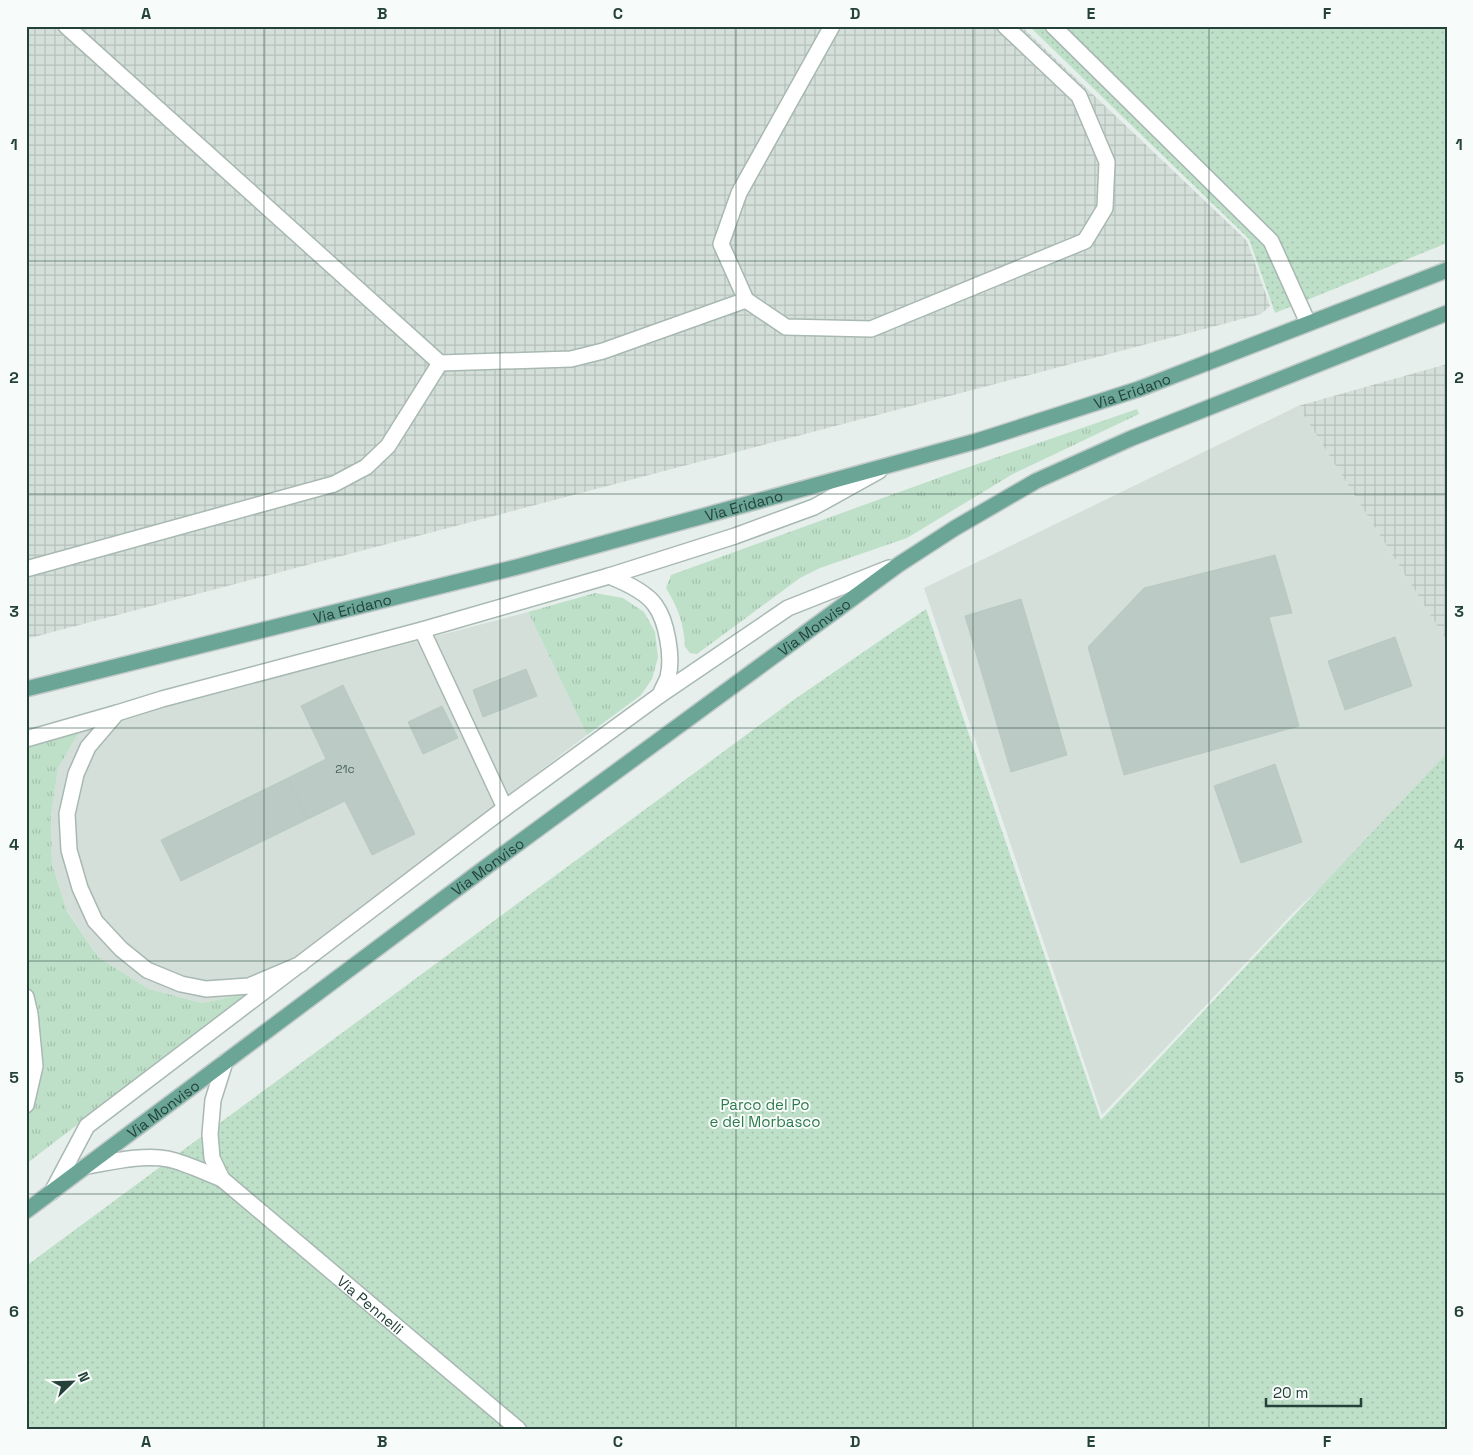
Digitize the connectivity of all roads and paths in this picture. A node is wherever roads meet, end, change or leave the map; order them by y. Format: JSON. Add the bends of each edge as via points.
{"nodes":[{"id":1,"x":66,"y":26,"type":"edge"},
{"id":2,"x":832,"y":26,"type":"edge"},
{"id":3,"x":1005,"y":26,"type":"edge"},
{"id":4,"x":1052,"y":26,"type":"edge"},
{"id":5,"x":1447,"y":270,"type":"edge"},
{"id":6,"x":746,"y":300,"type":"junction"},
{"id":7,"x":1447,"y":313,"type":"edge"},
{"id":8,"x":1308,"y":324,"type":"junction"},
{"id":9,"x":440,"y":363,"type":"junction"},
{"id":10,"x":894,"y":463,"type":"junction"},
{"id":11,"x":898,"y":565,"type":"junction"},
{"id":12,"x":26,"y":570,"type":"edge"},
{"id":13,"x":610,"y":576,"type":"junction"},
{"id":14,"x":422,"y":630,"type":"junction"},
{"id":15,"x":26,"y":689,"type":"edge"},
{"id":16,"x":660,"y":695,"type":"junction"},
{"id":17,"x":118,"y":713,"type":"junction"},
{"id":18,"x":26,"y":739,"type":"edge"},
{"id":19,"x":505,"y":808,"type":"junction"},
{"id":20,"x":301,"y":964,"type":"junction"},
{"id":21,"x":26,"y":997,"type":"edge"},
{"id":22,"x":225,"y":1062,"type":"junction"},
{"id":23,"x":26,"y":1105,"type":"edge"},
{"id":24,"x":87,"y":1166,"type":"junction"},
{"id":25,"x":222,"y":1180,"type":"junction"},
{"id":26,"x":52,"y":1192,"type":"junction"},
{"id":27,"x":26,"y":1211,"type":"edge"},
{"id":28,"x":518,"y":1429,"type":"edge"}],
"edges":[{"from":1,"to":9,"type":"street"},
{"from":2,"to":6,"type":"street","via":[[739,193],[721,244]]},
{"from":3,"to":6,"type":"street","via":[[1079,96],[1107,162],[1105,208],[1085,241],[871,329],[786,327]]},
{"from":4,"to":8,"type":"street","via":[[1271,241]]},
{"from":5,"to":8,"type":"main road","name":"Via Eridano"},
{"from":6,"to":9,"type":"street","via":[[603,351],[571,359]]},
{"from":7,"to":11,"type":"main road","name":"Via Monviso","via":[[1132,438],[1036,481]]},
{"from":8,"to":10,"type":"main road","name":"Via Eridano","via":[[1139,389],[976,441]]},
{"from":9,"to":12,"type":"street","via":[[388,446],[366,467],[334,484]]},
{"from":10,"to":13,"type":"street","via":[[814,507]]},
{"from":10,"to":15,"type":"main road","name":"Via Eridano","via":[[521,566]]},
{"from":11,"to":16,"type":"street","via":[[788,608]]},
{"from":11,"to":22,"type":"main road","name":"Via Monviso"},
{"from":13,"to":14,"type":"street"},
{"from":13,"to":16,"type":"street","via":[[632,586],[655,604],[662,620],[669,640],[669,657],[668,675]]},
{"from":14,"to":17,"type":"street"},
{"from":14,"to":19,"type":"street"},
{"from":16,"to":19,"type":"street"},
{"from":17,"to":18,"type":"street"},
{"from":17,"to":20,"type":"street","via":[[88,747],[76,774],[67,814],[69,850],[80,888],[96,921],[121,949],[147,970],[180,984],[206,989],[249,986]]},
{"from":19,"to":20,"type":"street"},
{"from":20,"to":26,"type":"street","via":[[87,1126]]},
{"from":21,"to":23,"type":"street","via":[[36,1066]]},
{"from":22,"to":24,"type":"main road","name":"Via Monviso"},
{"from":22,"to":25,"type":"street","name":"Via Pennelli","via":[[213,1100],[210,1134],[212,1158]]},
{"from":24,"to":25,"type":"street","name":"Via Pennelli","via":[[144,1158],[167,1159]]},
{"from":24,"to":26,"type":"main road","name":"Via Monviso"},
{"from":25,"to":28,"type":"street","name":"Via Pennelli"},
{"from":26,"to":27,"type":"main road","name":"Via Monviso"}]}
